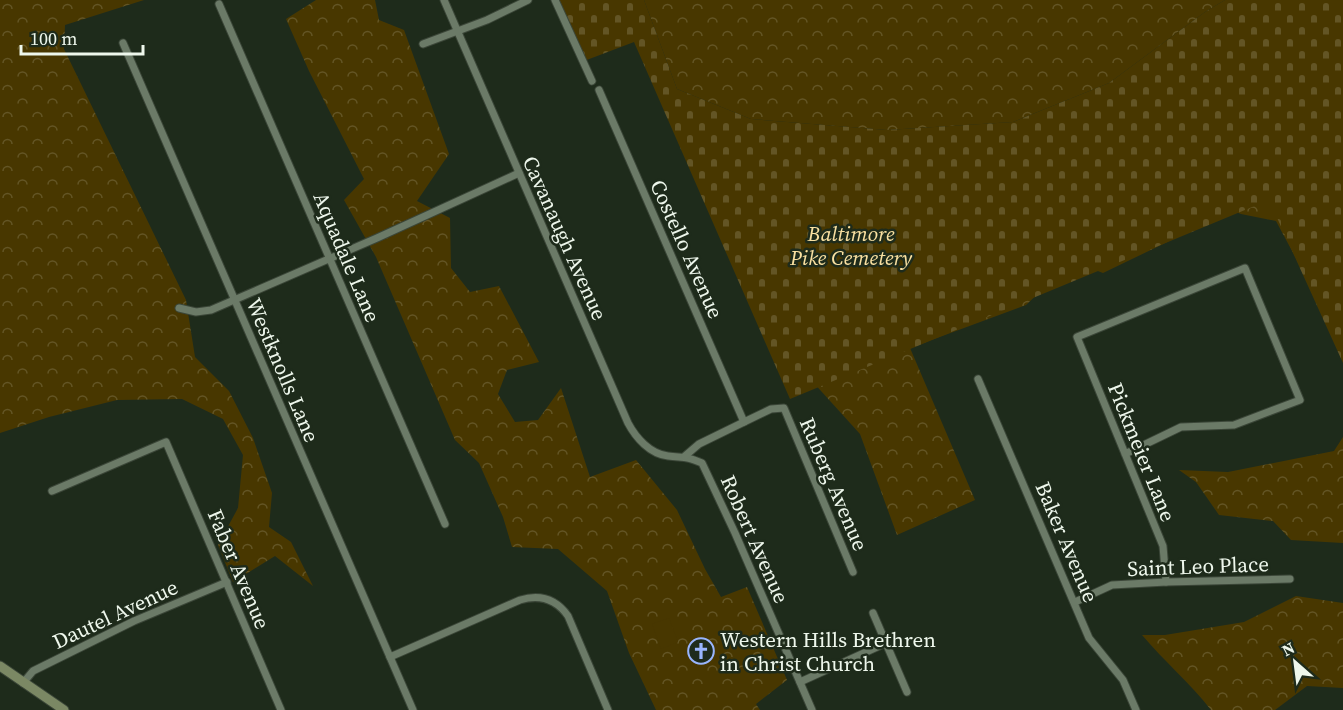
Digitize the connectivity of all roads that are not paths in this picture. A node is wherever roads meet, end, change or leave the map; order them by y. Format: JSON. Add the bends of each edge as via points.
{"nodes":[{"id":1,"x":444,"y":0,"type":"edge"},
{"id":2,"x":528,"y":0,"type":"edge"},
{"id":3,"x":555,"y":0,"type":"edge"},
{"id":4,"x":219,"y":4,"type":"dead end"},
{"id":5,"x":457,"y":30,"type":"junction"},
{"id":6,"x":123,"y":43,"type":"dead end"},
{"id":7,"x":423,"y":44,"type":"dead end"},
{"id":8,"x":592,"y":81,"type":"dead end"},
{"id":9,"x":599,"y":90,"type":"dead end"},
{"id":10,"x":519,"y":173,"type":"junction"},
{"id":11,"x":330,"y":259,"type":"junction"},
{"id":12,"x":235,"y":300,"type":"junction"},
{"id":13,"x":179,"y":308,"type":"dead end"},
{"id":14,"x":978,"y":380,"type":"dead end"},
{"id":15,"x":744,"y":422,"type":"junction"},
{"id":16,"x":1125,"y":454,"type":"junction"},
{"id":17,"x":686,"y":456,"type":"junction"},
{"id":18,"x":52,"y":491,"type":"dead end"},
{"id":19,"x":445,"y":524,"type":"dead end"},
{"id":20,"x":853,"y":572,"type":"dead end"},
{"id":21,"x":1290,"y":579,"type":"dead end"},
{"id":22,"x":227,"y":582,"type":"junction"},
{"id":23,"x":1166,"y":582,"type":"junction"},
{"id":24,"x":1076,"y":602,"type":"junction"},
{"id":25,"x":873,"y":613,"type":"dead end"},
{"id":26,"x":886,"y":643,"type":"junction"},
{"id":27,"x":390,"y":657,"type":"junction"},
{"id":28,"x":0,"y":666,"type":"edge"},
{"id":29,"x":800,"y":682,"type":"junction"},
{"id":30,"x":22,"y":683,"type":"junction"},
{"id":31,"x":907,"y":692,"type":"dead end"},
{"id":32,"x":64,"y":710,"type":"edge"},
{"id":33,"x":281,"y":710,"type":"edge"},
{"id":34,"x":413,"y":710,"type":"edge"},
{"id":35,"x":608,"y":710,"type":"edge"},
{"id":36,"x":812,"y":710,"type":"edge"},
{"id":37,"x":1136,"y":710,"type":"edge"}],
"edges":[{"from":1,"to":5,"type":"street","name":"Cavanaugh Avenue"},
{"from":2,"to":5,"type":"street","via":[[487,21]]},
{"from":3,"to":8,"type":"street"},
{"from":4,"to":11,"type":"street","name":"Aquadale Lane"},
{"from":5,"to":7,"type":"street"},
{"from":5,"to":10,"type":"street","name":"Cavanaugh Avenue"},
{"from":6,"to":12,"type":"street","name":"Westknolls Lane"},
{"from":9,"to":15,"type":"street","name":"Costello Avenue"},
{"from":10,"to":11,"type":"street"},
{"from":10,"to":17,"type":"street","name":"Cavanaugh Avenue","via":[[634,433],[657,453]]},
{"from":11,"to":12,"type":"street"},
{"from":11,"to":19,"type":"street","name":"Aquadale Lane"},
{"from":12,"to":13,"type":"street","via":[[204,312]]},
{"from":12,"to":27,"type":"street","name":"Westknolls Lane"},
{"from":14,"to":24,"type":"street","name":"Baker Avenue"},
{"from":15,"to":17,"type":"street","via":[[699,444]]},
{"from":15,"to":20,"type":"street","name":"Ruberg Avenue","via":[[771,409],[784,408]]},
{"from":16,"to":16,"type":"street","name":"Pickmeier Lane","via":[[1077,337],[1245,268],[1300,400],[1234,425],[1180,427]]},
{"from":16,"to":23,"type":"street","name":"Pickmeier Lane","via":[[1163,546]]},
{"from":17,"to":29,"type":"street","name":"Robert Avenue","via":[[702,463],[710,477]]},
{"from":18,"to":22,"type":"street","name":"Faber Avenue","via":[[166,442]]},
{"from":21,"to":23,"type":"street","name":"Saint Leo Place"},
{"from":22,"to":30,"type":"street","name":"Dautel Avenue","via":[[134,621],[33,671]]},
{"from":22,"to":33,"type":"street","name":"Faber Avenue"},
{"from":23,"to":24,"type":"street","name":"Saint Leo Place","via":[[1112,585]]},
{"from":24,"to":37,"type":"street","name":"Baker Avenue","via":[[1089,638],[1123,680]]},
{"from":25,"to":26,"type":"street"},
{"from":26,"to":29,"type":"street"},
{"from":26,"to":31,"type":"street"},
{"from":27,"to":34,"type":"street","name":"Westknolls Lane"},
{"from":27,"to":35,"type":"street","via":[[520,600],[543,598],[558,604],[568,616]]},
{"from":28,"to":30,"type":"main road"},
{"from":29,"to":36,"type":"street","name":"Robert Avenue"},
{"from":30,"to":32,"type":"main road"}]}
